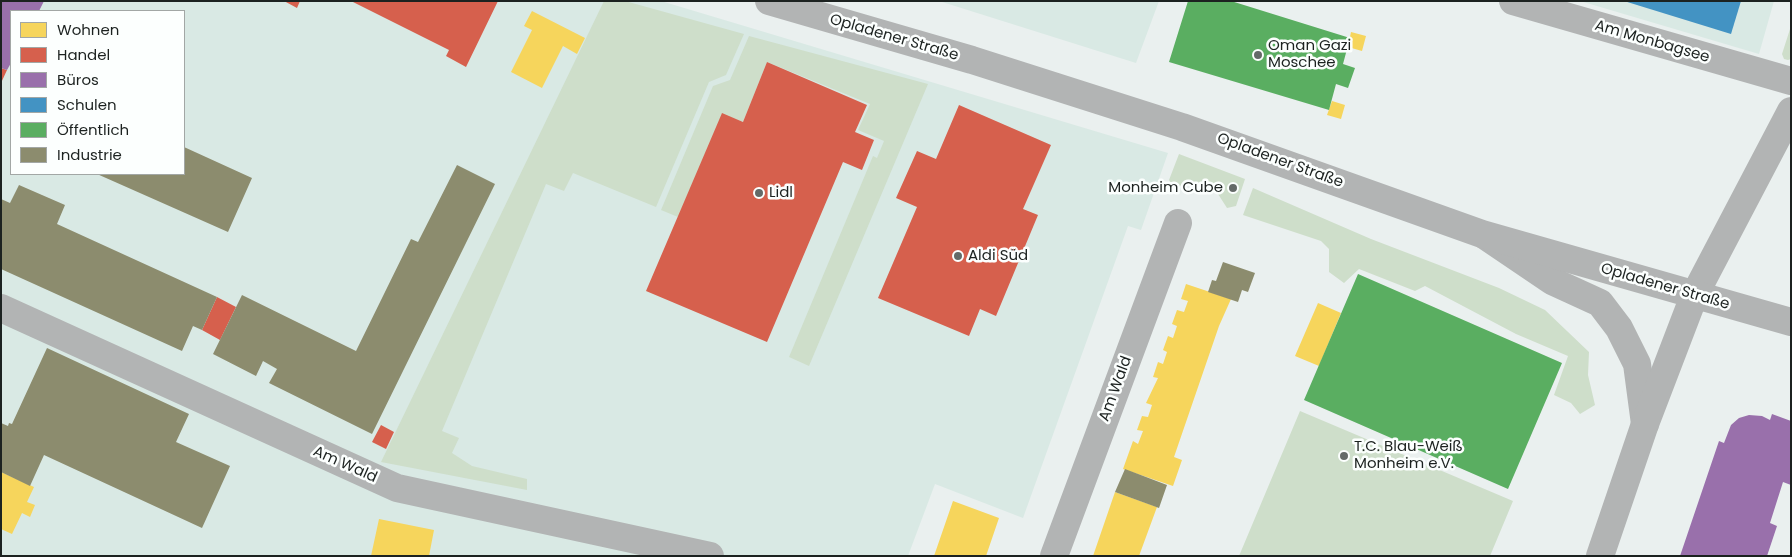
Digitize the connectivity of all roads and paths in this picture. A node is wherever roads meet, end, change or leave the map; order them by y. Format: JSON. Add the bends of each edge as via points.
{"nodes":[{"id":1,"x":769,"y":1,"type":"edge"},
{"id":2,"x":1514,"y":1,"type":"edge"},
{"id":3,"x":1791,"y":81,"type":"edge"},
{"id":4,"x":1791,"y":111,"type":"edge"},
{"id":5,"x":1178,"y":223,"type":"dead end"},
{"id":6,"x":1482,"y":234,"type":"junction"},
{"id":7,"x":1694,"y":296,"type":"junction"},
{"id":8,"x":1,"y":308,"type":"edge"},
{"id":9,"x":1791,"y":322,"type":"edge"},
{"id":10,"x":1645,"y":424,"type":"junction"},
{"id":11,"x":710,"y":556,"type":"edge"},
{"id":12,"x":1054,"y":556,"type":"edge"},
{"id":13,"x":1600,"y":556,"type":"edge"}],
"edges":[{"from":1,"to":6,"type":"street","name":"Opladener Straße","via":[[972,60],[1173,124]]},
{"from":2,"to":3,"type":"street","name":"Am Monbagsee"},
{"from":4,"to":7,"type":"street"},
{"from":5,"to":12,"type":"street","name":"Am Wald"},
{"from":6,"to":7,"type":"street","name":"Opladener Straße"},
{"from":6,"to":10,"type":"street","via":[[1552,281],[1600,303],[1619,328],[1637,364]]},
{"from":7,"to":9,"type":"street","name":"Opladener Straße"},
{"from":7,"to":10,"type":"street"},
{"from":8,"to":11,"type":"street","name":"Am Wald","via":[[397,488]]},
{"from":10,"to":13,"type":"street"}]}
